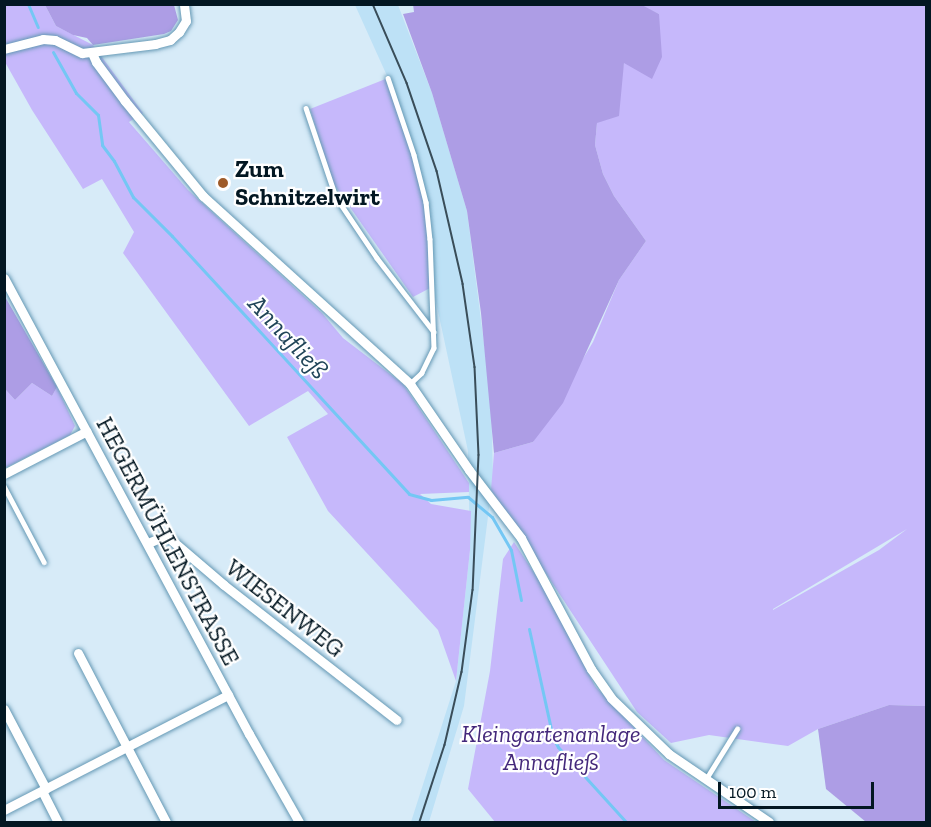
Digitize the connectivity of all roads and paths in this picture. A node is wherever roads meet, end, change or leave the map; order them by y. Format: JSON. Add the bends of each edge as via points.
{"nodes":[{"id":1,"x":184,"y":4,"type":"edge"},
{"id":2,"x":4,"y":49,"type":"edge"},
{"id":3,"x":92,"y":54,"type":"junction"},
{"id":4,"x":388,"y":78,"type":"dead end"},
{"id":5,"x":306,"y":108,"type":"dead end"},
{"id":6,"x":4,"y":278,"type":"edge"},
{"id":7,"x":435,"y":334,"type":"junction"},
{"id":8,"x":410,"y":384,"type":"junction"},
{"id":9,"x":87,"y":431,"type":"junction"},
{"id":10,"x":4,"y":474,"type":"edge"},
{"id":11,"x":4,"y":486,"type":"edge"},
{"id":12,"x":148,"y":543,"type":"junction"},
{"id":13,"x":44,"y":562,"type":"dead end"},
{"id":14,"x":78,"y":652,"type":"dead end"},
{"id":15,"x":228,"y":695,"type":"junction"},
{"id":16,"x":4,"y":710,"type":"edge"},
{"id":17,"x":396,"y":720,"type":"dead end"},
{"id":18,"x":737,"y":729,"type":"dead end"},
{"id":19,"x":128,"y":748,"type":"junction"},
{"id":20,"x":705,"y":779,"type":"junction"},
{"id":21,"x":44,"y":790,"type":"junction"},
{"id":22,"x":4,"y":810,"type":"edge"},
{"id":23,"x":58,"y":822,"type":"edge"},
{"id":24,"x":166,"y":822,"type":"edge"},
{"id":25,"x":299,"y":822,"type":"edge"},
{"id":26,"x":769,"y":822,"type":"edge"}],
"edges":[{"from":1,"to":3,"type":"street","via":[[186,21],[170,40]]},
{"from":2,"to":3,"type":"street","via":[[43,39]]},
{"from":3,"to":8,"type":"street","via":[[203,196]]},
{"from":4,"to":7,"type":"lane","via":[[426,202]]},
{"from":5,"to":7,"type":"lane","via":[[336,197]]},
{"from":6,"to":9,"type":"street","name":"HEGERMÜHLENSTRASSE"},
{"from":7,"to":8,"type":"lane","via":[[429,362]]},
{"from":8,"to":20,"type":"street","via":[[521,538],[598,682],[669,754]]},
{"from":9,"to":10,"type":"street"},
{"from":9,"to":12,"type":"street","name":"HEGERMÜHLENSTRASSE"},
{"from":11,"to":13,"type":"lane"},
{"from":12,"to":15,"type":"street","name":"HEGERMÜHLENSTRASSE"},
{"from":12,"to":17,"type":"street","name":"WIESENWEG","via":[[169,538]]},
{"from":14,"to":19,"type":"street"},
{"from":15,"to":19,"type":"street"},
{"from":15,"to":25,"type":"street","name":"HEGERMÜHLENSTRASSE"},
{"from":16,"to":21,"type":"street"},
{"from":18,"to":20,"type":"lane"},
{"from":19,"to":21,"type":"street"},
{"from":19,"to":24,"type":"street"},
{"from":20,"to":26,"type":"street"},
{"from":21,"to":22,"type":"street"},
{"from":21,"to":23,"type":"street"}]}
